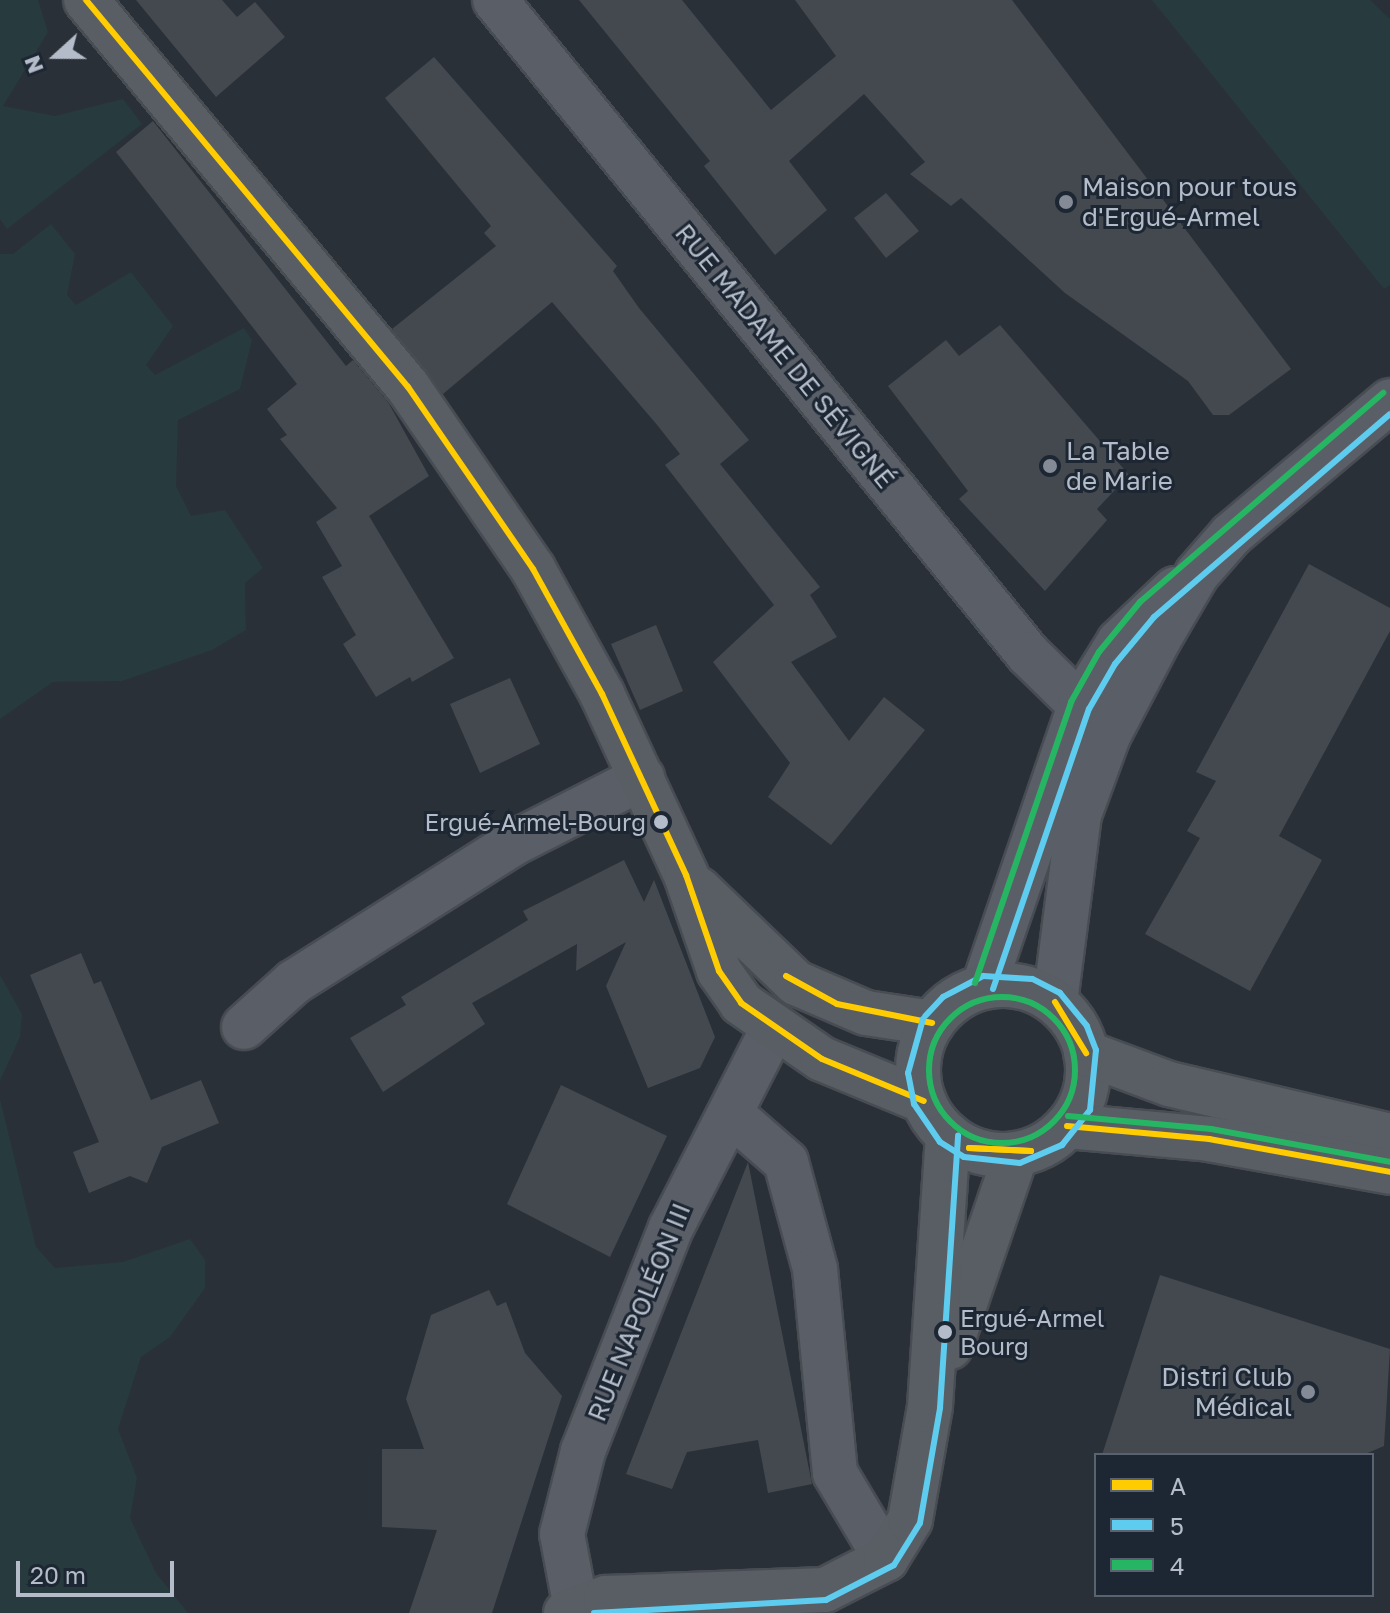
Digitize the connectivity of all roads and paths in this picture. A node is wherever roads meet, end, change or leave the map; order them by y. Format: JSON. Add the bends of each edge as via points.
{"nodes":[{"id":1,"x":86,"y":0,"type":"edge"},
{"id":2,"x":495,"y":0,"type":"edge"},
{"id":3,"x":1390,"y":401,"type":"edge"},
{"id":4,"x":1197,"y":574,"type":"junction"},
{"id":5,"x":1080,"y":705,"type":"junction"},
{"id":6,"x":1124,"y":705,"type":"junction"},
{"id":7,"x":1095,"y":768,"type":"junction"},
{"id":8,"x":642,"y":778,"type":"junction"},
{"id":9,"x":686,"y":875,"type":"junction"},
{"id":10,"x":984,"y":986,"type":"junction"},
{"id":11,"x":1055,"y":1002,"type":"junction"},
{"id":12,"x":932,"y":1023,"type":"junction"},
{"id":13,"x":244,"y":1027,"type":"dead end"},
{"id":14,"x":772,"y":1031,"type":"junction"},
{"id":15,"x":1086,"y":1053,"type":"junction"},
{"id":16,"x":924,"y":1101,"type":"junction"},
{"id":17,"x":731,"y":1114,"type":"junction"},
{"id":18,"x":1067,"y":1126,"type":"junction"},
{"id":19,"x":948,"y":1135,"type":"junction"},
{"id":20,"x":1390,"y":1136,"type":"edge"},
{"id":21,"x":1016,"y":1154,"type":"junction"},
{"id":22,"x":1390,"y":1172,"type":"edge"},
{"id":23,"x":930,"y":1406,"type":"junction"},
{"id":24,"x":886,"y":1559,"type":"junction"},
{"id":25,"x":571,"y":1610,"type":"edge"}],
"edges":[{"from":1,"to":8,"type":"street","via":[[366,335],[470,472],[569,631]]},
{"from":2,"to":5,"type":"street","name":"RUE MADAME DE SÉVIGNÉ","via":[[1028,654]]},
{"from":3,"to":4,"type":"street","via":[[1231,535]]},
{"from":4,"to":5,"type":"street","via":[[1138,620]]},
{"from":4,"to":6,"type":"street"},
{"from":5,"to":6,"type":"street"},
{"from":5,"to":7,"type":"street"},
{"from":5,"to":10,"type":"street"},
{"from":6,"to":7,"type":"street"},
{"from":7,"to":11,"type":"street","via":[[1071,851]]},
{"from":8,"to":9,"type":"street"},
{"from":8,"to":13,"type":"street","via":[[512,844],[294,982]]},
{"from":9,"to":12,"type":"street","via":[[734,931],[796,983],[866,1013]]},
{"from":9,"to":14,"type":"street","via":[[719,971]]},
{"from":10,"to":11,"type":"street","via":[[1030,989]]},
{"from":10,"to":12,"type":"street","via":[[948,1005]]},
{"from":11,"to":15,"type":"street"},
{"from":12,"to":16,"type":"street","via":[[921,1047]]},
{"from":14,"to":16,"type":"street"},
{"from":14,"to":17,"type":"street","name":"RUE NAPOLÉON III"},
{"from":15,"to":18,"type":"street","via":[[1081,1105]]},
{"from":15,"to":20,"type":"street","via":[[1169,1084]]},
{"from":16,"to":19,"type":"street"},
{"from":17,"to":24,"type":"street","via":[[786,1162],[815,1269],[835,1473]]},
{"from":17,"to":25,"type":"street","name":"RUE NAPOLÉON III","via":[[671,1228],[565,1505]]},
{"from":18,"to":21,"type":"street"},
{"from":18,"to":22,"type":"street","via":[[1184,1136]]},
{"from":19,"to":21,"type":"street","via":[[992,1155]]},
{"from":19,"to":23,"type":"street"},
{"from":21,"to":23,"type":"street"},
{"from":23,"to":24,"type":"street","via":[[910,1520]]},
{"from":24,"to":25,"type":"street","via":[[825,1590],[630,1596]]}]}
